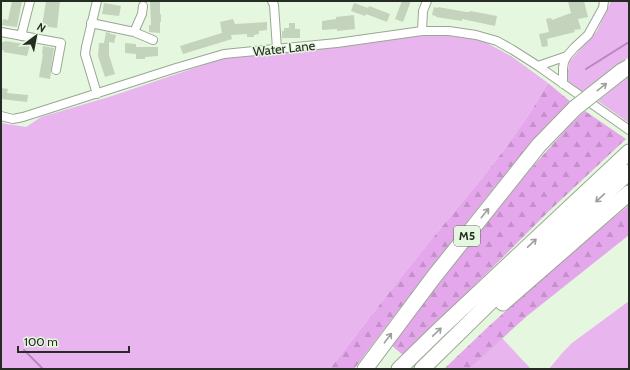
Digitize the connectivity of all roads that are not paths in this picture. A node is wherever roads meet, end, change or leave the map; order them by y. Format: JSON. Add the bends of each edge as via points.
{"nodes":[{"id":1,"x":30,"y":1,"type":"edge"},
{"id":2,"x":97,"y":1,"type":"edge"},
{"id":3,"x":273,"y":1,"type":"edge"},
{"id":4,"x":427,"y":1,"type":"edge"},
{"id":5,"x":604,"y":1,"type":"edge"},
{"id":6,"x":143,"y":6,"type":"dead end"},
{"id":7,"x":91,"y":23,"type":"junction"},
{"id":8,"x":422,"y":31,"type":"junction"},
{"id":9,"x":1,"y":32,"type":"edge"},
{"id":10,"x":134,"y":32,"type":"junction"},
{"id":11,"x":21,"y":36,"type":"junction"},
{"id":12,"x":153,"y":40,"type":"dead end"},
{"id":13,"x":277,"y":49,"type":"junction"},
{"id":14,"x":567,"y":56,"type":"junction"},
{"id":15,"x":538,"y":66,"type":"junction"},
{"id":16,"x":629,"y":67,"type":"edge"},
{"id":17,"x":56,"y":70,"type":"dead end"},
{"id":18,"x":563,"y":84,"type":"junction"},
{"id":19,"x":97,"y":94,"type":"junction"},
{"id":20,"x":1,"y":116,"type":"edge"},
{"id":21,"x":629,"y":130,"type":"edge"},
{"id":22,"x":626,"y":162,"type":"edge"},
{"id":23,"x":629,"y":193,"type":"edge"},
{"id":24,"x":365,"y":369,"type":"edge"},
{"id":25,"x":399,"y":369,"type":"edge"},
{"id":26,"x":422,"y":369,"type":"edge"},
{"id":27,"x":430,"y":369,"type":"edge"}],
"edges":[{"from":1,"to":11,"type":"street"},
{"from":2,"to":7,"type":"street"},
{"from":3,"to":13,"type":"street"},
{"from":4,"to":8,"type":"street","via":[[423,11]]},
{"from":5,"to":14,"type":"street","via":[[603,8],[588,35]]},
{"from":6,"to":10,"type":"street"},
{"from":7,"to":10,"type":"street"},
{"from":7,"to":19,"type":"street","via":[[85,54]]},
{"from":8,"to":13,"type":"street","name":"Water Lane"},
{"from":8,"to":15,"type":"street","name":"Water Lane","via":[[487,38]]},
{"from":9,"to":11,"type":"street"},
{"from":10,"to":12,"type":"street"},
{"from":11,"to":17,"type":"street","via":[[61,43]]},
{"from":13,"to":19,"type":"street","name":"Water Lane","via":[[224,54]]},
{"from":14,"to":15,"type":"street"},
{"from":14,"to":18,"type":"street","via":[[563,68]]},
{"from":15,"to":18,"type":"street","name":"Water Lane"},
{"from":24,"to":16,"type":"highway","number":"M5","one_way":true,"bridge":true,"via":[[433,278],[534,151],[575,108]]},
{"from":18,"to":21,"type":"street","name":"Water Lane"},
{"from":19,"to":20,"type":"street","name":"Water Lane","via":[[23,117]]},
{"from":25,"to":22,"type":"highway","one_way":true},
{"from":22,"to":26,"type":"highway","one_way":true,"via":[[527,266]]},
{"from":23,"to":27,"type":"highway"}]}
